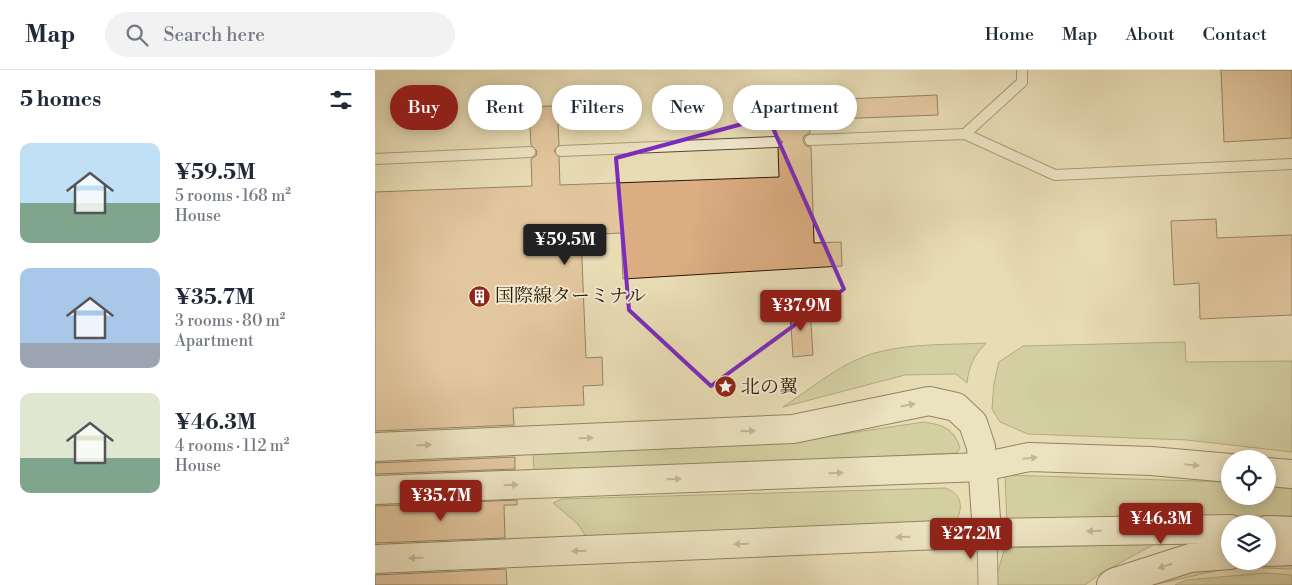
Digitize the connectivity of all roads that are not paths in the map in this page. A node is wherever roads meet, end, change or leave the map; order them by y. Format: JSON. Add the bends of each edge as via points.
{"nodes":[{"id":1,"x":1022,"y":70,"type":"edge"},
{"id":2,"x":965,"y":134,"type":"junction"},
{"id":3,"x":809,"y":140,"type":"dead end"},
{"id":4,"x":776,"y":142,"type":"dead end"},
{"id":5,"x":561,"y":151,"type":"dead end"},
{"id":6,"x":530,"y":152,"type":"dead end"},
{"id":7,"x":375,"y":159,"type":"edge"},
{"id":8,"x":1292,"y":164,"type":"edge"},
{"id":9,"x":375,"y":447,"type":"edge"},
{"id":10,"x":982,"y":467,"type":"junction"},
{"id":11,"x":1221,"y":467,"type":"edge"},
{"id":12,"x":1276,"y":473,"type":"edge"},
{"id":13,"x":1292,"y":474,"type":"edge"},
{"id":14,"x":375,"y":490,"type":"edge"},
{"id":15,"x":1221,"y":529,"type":"edge"},
{"id":16,"x":1276,"y":530,"type":"edge"},
{"id":17,"x":1292,"y":531,"type":"edge"},
{"id":18,"x":987,"y":534,"type":"junction"},
{"id":19,"x":1292,"y":550,"type":"edge"},
{"id":20,"x":1276,"y":551,"type":"edge"},
{"id":21,"x":1221,"y":556,"type":"edge"},
{"id":22,"x":375,"y":560,"type":"edge"},
{"id":23,"x":988,"y":585,"type":"edge"},
{"id":24,"x":1111,"y":585,"type":"edge"}],
"edges":[{"from":1,"to":2,"type":"lane","via":[[1023,82]]},
{"from":2,"to":3,"type":"lane"},
{"from":2,"to":8,"type":"lane","via":[[1055,175]]},
{"from":4,"to":5,"type":"lane"},
{"from":6,"to":7,"type":"lane"},
{"from":9,"to":10,"type":"street","one_way":true,"via":[[793,429],[929,401],[956,407],[973,423],[981,447]]},
{"from":10,"to":11,"type":"street","one_way":true,"via":[[1029,458],[1151,461]]},
{"from":14,"to":10,"type":"street","one_way":true},
{"from":10,"to":18,"type":"street"},
{"from":12,"to":13,"type":"street"},
{"from":15,"to":18,"type":"street","one_way":true},
{"from":16,"to":17,"type":"street"},
{"from":18,"to":22,"type":"street","one_way":true},
{"from":18,"to":23,"type":"street"},
{"from":19,"to":20,"type":"street"},
{"from":21,"to":24,"type":"street","one_way":true,"via":[[1190,558]]}]}
